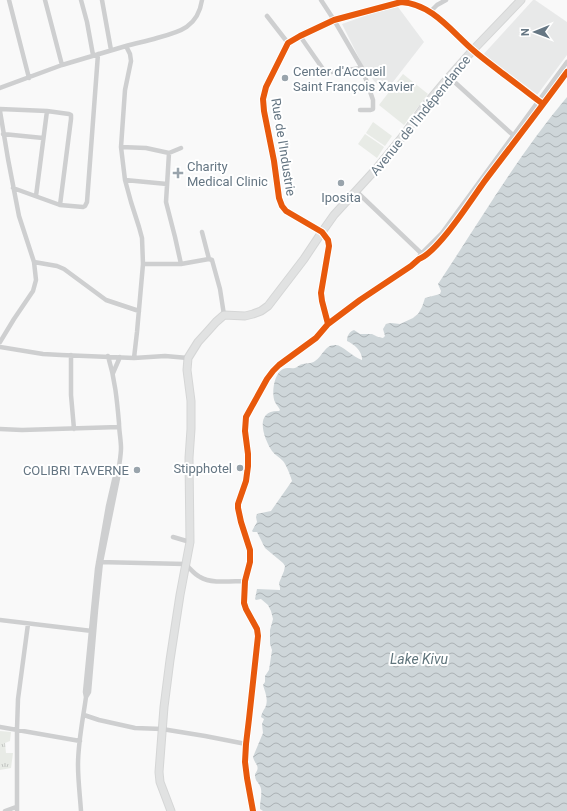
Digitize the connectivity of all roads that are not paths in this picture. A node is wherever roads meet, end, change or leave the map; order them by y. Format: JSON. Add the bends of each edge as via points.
{"nodes":[{"id":1,"x":9,"y":0,"type":"edge"},
{"id":2,"x":45,"y":0,"type":"edge"},
{"id":3,"x":81,"y":0,"type":"edge"},
{"id":4,"x":102,"y":0,"type":"edge"},
{"id":5,"x":202,"y":0,"type":"edge"},
{"id":6,"x":321,"y":0,"type":"edge"},
{"id":7,"x":446,"y":0,"type":"edge"},
{"id":8,"x":521,"y":0,"type":"edge"},
{"id":9,"x":430,"y":12,"type":"junction"},
{"id":10,"x":267,"y":16,"type":"dead end"},
{"id":11,"x":334,"y":20,"type":"junction"},
{"id":12,"x":300,"y":36,"type":"junction"},
{"id":13,"x":288,"y":43,"type":"junction"},
{"id":14,"x":126,"y":46,"type":"junction"},
{"id":15,"x":112,"y":50,"type":"junction"},
{"id":16,"x":473,"y":50,"type":"junction"},
{"id":17,"x":96,"y":54,"type":"junction"},
{"id":18,"x":567,"y":62,"type":"edge"},
{"id":19,"x":62,"y":65,"type":"junction"},
{"id":20,"x":362,"y":68,"type":"junction"},
{"id":21,"x":567,"y":72,"type":"edge"},
{"id":22,"x":449,"y":77,"type":"junction"},
{"id":23,"x":30,"y":78,"type":"junction"},
{"id":24,"x":0,"y":88,"type":"edge"},
{"id":25,"x":538,"y":100,"type":"junction"},
{"id":26,"x":543,"y":104,"type":"junction"},
{"id":27,"x":0,"y":110,"type":"edge"},
{"id":28,"x":360,"y":110,"type":"dead end"},
{"id":29,"x":47,"y":111,"type":"junction"},
{"id":30,"x":3,"y":134,"type":"junction"},
{"id":31,"x":515,"y":137,"type":"junction"},
{"id":32,"x":44,"y":138,"type":"junction"},
{"id":33,"x":121,"y":147,"type":"junction"},
{"id":34,"x":181,"y":148,"type":"dead end"},
{"id":35,"x":169,"y":152,"type":"junction"},
{"id":36,"x":125,"y":180,"type":"junction"},
{"id":37,"x":167,"y":184,"type":"junction"},
{"id":38,"x":13,"y":188,"type":"junction"},
{"id":39,"x":356,"y":191,"type":"junction"},
{"id":40,"x":36,"y":196,"type":"junction"},
{"id":41,"x":60,"y":205,"type":"junction"},
{"id":42,"x":202,"y":232,"type":"dead end"},
{"id":43,"x":322,"y":232,"type":"junction"},
{"id":44,"x":422,"y":256,"type":"junction"},
{"id":45,"x":210,"y":259,"type":"junction"},
{"id":46,"x":34,"y":262,"type":"junction"},
{"id":47,"x":142,"y":264,"type":"junction"},
{"id":48,"x":181,"y":264,"type":"junction"},
{"id":49,"x":139,"y":311,"type":"junction"},
{"id":50,"x":224,"y":315,"type":"junction"},
{"id":51,"x":328,"y":324,"type":"junction"},
{"id":52,"x":0,"y":342,"type":"edge"},
{"id":53,"x":0,"y":346,"type":"edge"},
{"id":54,"x":71,"y":356,"type":"junction"},
{"id":55,"x":108,"y":356,"type":"junction"},
{"id":56,"x":120,"y":357,"type":"junction"},
{"id":57,"x":134,"y":358,"type":"junction"},
{"id":58,"x":188,"y":358,"type":"junction"},
{"id":59,"x":113,"y":373,"type":"junction"},
{"id":60,"x":119,"y":427,"type":"junction"},
{"id":61,"x":74,"y":428,"type":"junction"},
{"id":62,"x":0,"y":429,"type":"edge"},
{"id":63,"x":173,"y":537,"type":"dead end"},
{"id":64,"x":190,"y":542,"type":"junction"},
{"id":65,"x":99,"y":562,"type":"junction"},
{"id":66,"x":185,"y":564,"type":"junction"},
{"id":67,"x":245,"y":581,"type":"junction"},
{"id":68,"x":0,"y":620,"type":"edge"},
{"id":69,"x":28,"y":624,"type":"junction"},
{"id":70,"x":92,"y":631,"type":"junction"},
{"id":71,"x":84,"y":714,"type":"junction"},
{"id":72,"x":0,"y":727,"type":"edge"},
{"id":73,"x":17,"y":729,"type":"junction"},
{"id":74,"x":162,"y":730,"type":"junction"},
{"id":75,"x":80,"y":741,"type":"junction"},
{"id":76,"x":246,"y":744,"type":"junction"},
{"id":77,"x":17,"y":809,"type":"edge"},
{"id":78,"x":5,"y":811,"type":"edge"},
{"id":79,"x":81,"y":811,"type":"edge"},
{"id":80,"x":171,"y":811,"type":"edge"},
{"id":81,"x":253,"y":811,"type":"edge"}],
"edges":[{"from":1,"to":23,"type":"street"},
{"from":2,"to":19,"type":"street"},
{"from":3,"to":17,"type":"street"},
{"from":4,"to":15,"type":"street"},
{"from":5,"to":14,"type":"street","via":[[198,14],[183,30]]},
{"from":6,"to":11,"type":"street"},
{"from":7,"to":9,"type":"street"},
{"from":8,"to":16,"type":"highway","name":"Avenue de l'Indépendance"},
{"from":9,"to":11,"type":"street","via":[[421,6],[401,2]]},
{"from":9,"to":16,"type":"street"},
{"from":10,"to":13,"type":"street"},
{"from":11,"to":12,"type":"street"},
{"from":11,"to":20,"type":"street"},
{"from":12,"to":13,"type":"street"},
{"from":12,"to":20,"type":"street","via":[[326,72]]},
{"from":13,"to":43,"type":"street","name":"Rue de l'Industrie","via":[[266,87],[263,99],[279,198],[286,210]]},
{"from":14,"to":15,"type":"street"},
{"from":14,"to":33,"type":"street","via":[[131,61],[125,90]]},
{"from":15,"to":17,"type":"street"},
{"from":16,"to":22,"type":"highway","name":"Avenue de l'Indépendance"},
{"from":16,"to":25,"type":"street"},
{"from":17,"to":19,"type":"street"},
{"from":17,"to":41,"type":"street","via":[[87,202],[83,207]]},
{"from":18,"to":25,"type":"street"},
{"from":19,"to":23,"type":"street"},
{"from":20,"to":28,"type":"street","via":[[374,106],[370,110]]},
{"from":21,"to":26,"type":"street"},
{"from":22,"to":31,"type":"street"},
{"from":22,"to":39,"type":"highway","name":"Avenue de l'Indépendance"},
{"from":23,"to":24,"type":"street"},
{"from":25,"to":26,"type":"street"},
{"from":25,"to":31,"type":"street"},
{"from":26,"to":31,"type":"street"},
{"from":27,"to":29,"type":"street"},
{"from":27,"to":30,"type":"street"},
{"from":29,"to":32,"type":"street"},
{"from":29,"to":41,"type":"street","via":[[71,115]]},
{"from":30,"to":32,"type":"street"},
{"from":30,"to":38,"type":"street"},
{"from":31,"to":44,"type":"street","via":[[443,235]]},
{"from":32,"to":40,"type":"street"},
{"from":33,"to":35,"type":"street"},
{"from":33,"to":36,"type":"street"},
{"from":34,"to":35,"type":"street"},
{"from":35,"to":37,"type":"street"},
{"from":36,"to":37,"type":"street"},
{"from":36,"to":47,"type":"street","via":[[142,238]]},
{"from":37,"to":48,"type":"street","via":[[166,202]]},
{"from":38,"to":40,"type":"street"},
{"from":38,"to":46,"type":"street"},
{"from":39,"to":43,"type":"highway","name":"Avenue de l'Indépendance"},
{"from":39,"to":44,"type":"street"},
{"from":40,"to":41,"type":"street"},
{"from":42,"to":45,"type":"street"},
{"from":43,"to":50,"type":"highway","name":"Avenue de l'Indépendance","via":[[268,306],[244,316]]},
{"from":43,"to":51,"type":"street","via":[[329,246],[321,293]]},
{"from":44,"to":51,"type":"street"},
{"from":45,"to":48,"type":"street"},
{"from":45,"to":50,"type":"street","via":[[220,289]]},
{"from":46,"to":49,"type":"street","via":[[64,269],[106,300]]},
{"from":46,"to":52,"type":"street","via":[[36,280],[33,291]]},
{"from":47,"to":48,"type":"street"},
{"from":47,"to":49,"type":"street"},
{"from":49,"to":57,"type":"street"},
{"from":50,"to":58,"type":"highway","via":[[198,342]]},
{"from":51,"to":67,"type":"street","via":[[316,338],[273,371],[246,417],[248,466],[238,504],[250,550]]},
{"from":53,"to":54,"type":"street"},
{"from":54,"to":55,"type":"street"},
{"from":54,"to":61,"type":"street"},
{"from":55,"to":56,"type":"street"},
{"from":55,"to":59,"type":"street"},
{"from":56,"to":57,"type":"street"},
{"from":56,"to":59,"type":"street"},
{"from":57,"to":58,"type":"street"},
{"from":58,"to":64,"type":"highway","via":[[191,409]]},
{"from":59,"to":60,"type":"street"},
{"from":60,"to":61,"type":"street"},
{"from":60,"to":65,"type":"street","via":[[121,458]]},
{"from":61,"to":62,"type":"street"},
{"from":63,"to":64,"type":"street"},
{"from":64,"to":66,"type":"highway"},
{"from":65,"to":66,"type":"street"},
{"from":65,"to":70,"type":"street"},
{"from":66,"to":67,"type":"street","via":[[203,579]]},
{"from":66,"to":74,"type":"highway"},
{"from":67,"to":76,"type":"street","via":[[244,603],[258,636]]},
{"from":68,"to":69,"type":"street"},
{"from":69,"to":70,"type":"street"},
{"from":69,"to":73,"type":"street","via":[[18,699]]},
{"from":70,"to":71,"type":"street","via":[[89,692]]},
{"from":71,"to":74,"type":"street","via":[[98,720],[135,728]]},
{"from":71,"to":75,"type":"street"},
{"from":72,"to":73,"type":"street"},
{"from":73,"to":75,"type":"street"},
{"from":73,"to":77,"type":"street"},
{"from":74,"to":76,"type":"street"},
{"from":74,"to":80,"type":"highway","via":[[160,782]]},
{"from":75,"to":79,"type":"street","via":[[78,764]]},
{"from":76,"to":81,"type":"street","via":[[245,762]]},
{"from":77,"to":78,"type":"street"}]}
